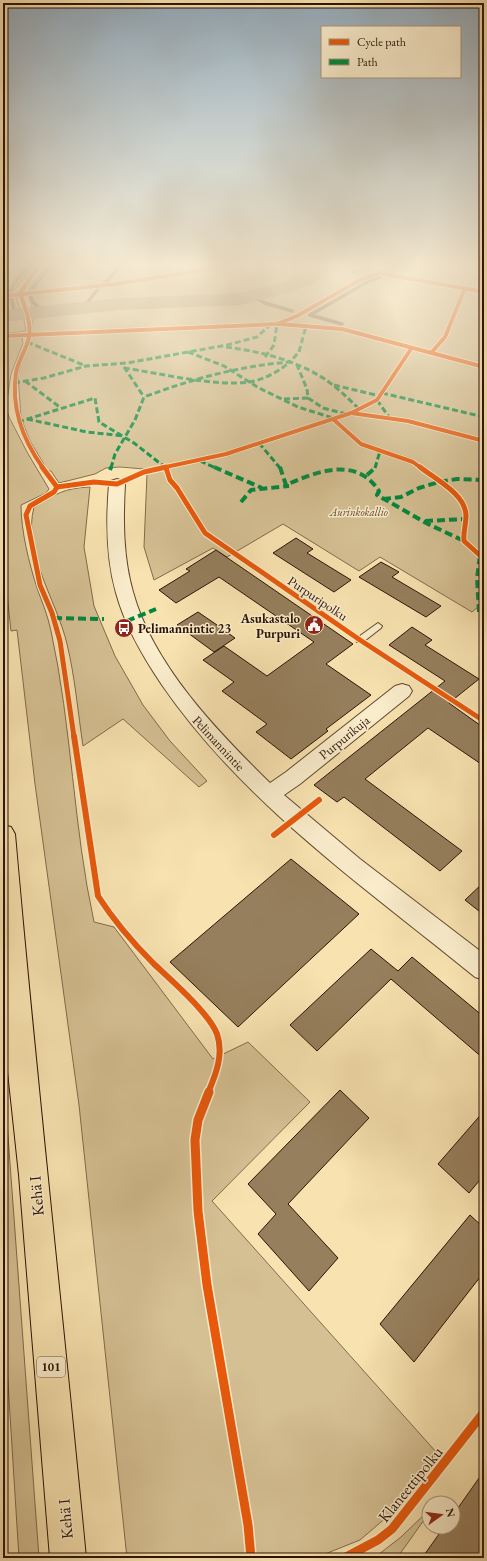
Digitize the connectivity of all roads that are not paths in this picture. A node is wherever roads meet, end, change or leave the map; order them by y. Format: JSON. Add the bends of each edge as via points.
{"nodes":[{"id":1,"x":117,"y":484,"type":"dead end"},
{"id":2,"x":378,"y":626,"type":"dead end"},
{"id":3,"x":360,"y":640,"type":"dead end"},
{"id":4,"x":402,"y":691,"type":"dead end"},
{"id":5,"x":269,"y":794,"type":"junction"},
{"id":6,"x":3,"y":834,"type":"edge"},
{"id":7,"x":481,"y":962,"type":"edge"},
{"id":8,"x":68,"y":1558,"type":"edge"}],
"edges":[{"from":1,"to":5,"type":"street","name":"Pelimannintie","via":[[114,532],[117,560],[124,593],[139,630],[189,711]]},
{"from":2,"to":3,"type":"lane"},
{"from":4,"to":5,"type":"street","name":"Purpurikuja","via":[[293,778]]},
{"from":5,"to":7,"type":"street","name":"Pelimannintie","via":[[296,819]]},
{"from":6,"to":8,"type":"highway","name":"Kehä I","number":"101","via":[[22,1072],[34,1175]]}]}
